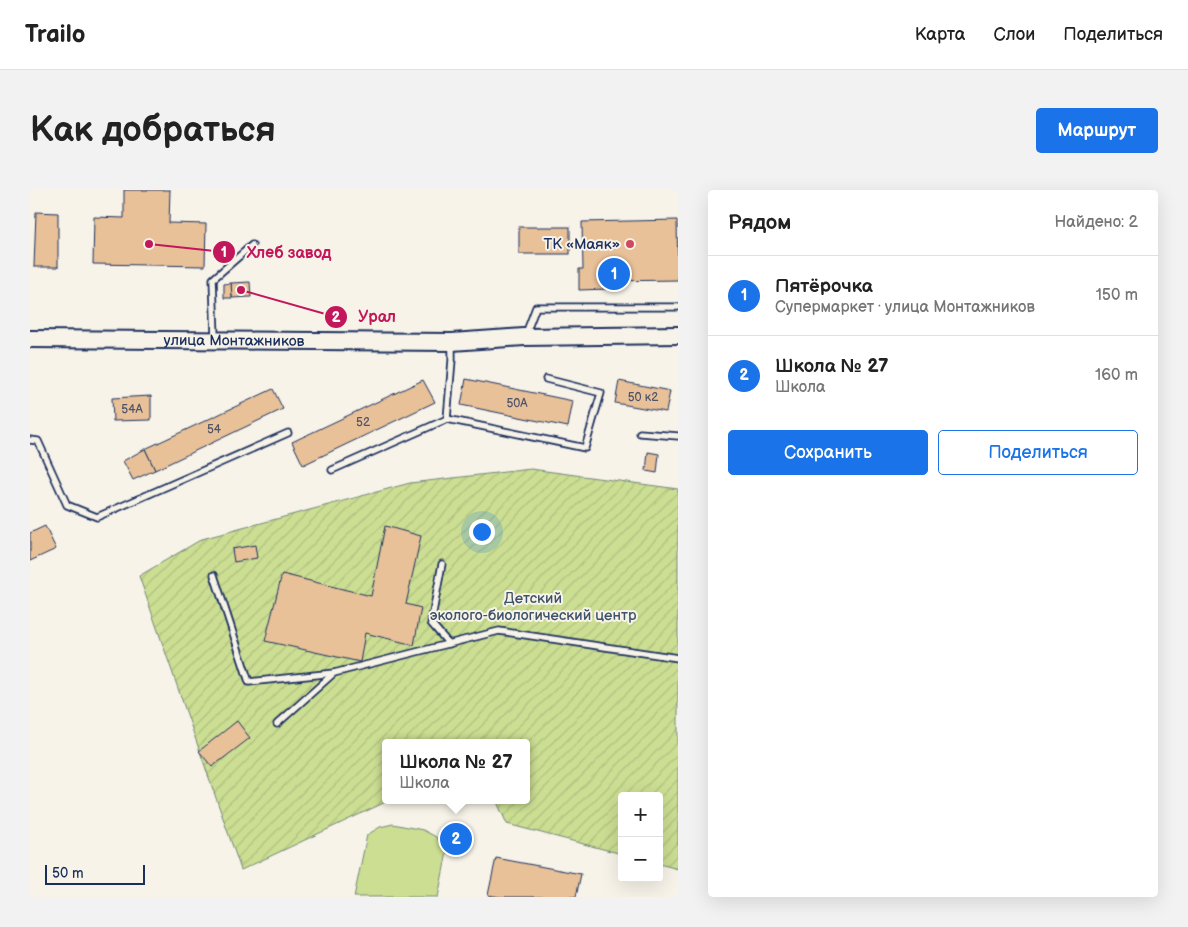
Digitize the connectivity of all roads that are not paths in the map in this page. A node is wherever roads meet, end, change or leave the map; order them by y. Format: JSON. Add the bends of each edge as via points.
{"nodes":[{"id":1,"x":252,"y":245,"type":"dead end"},
{"id":2,"x":678,"y":307,"type":"edge"},
{"id":3,"x":678,"y":335,"type":"edge"},
{"id":4,"x":524,"y":337,"type":"junction"},
{"id":5,"x":30,"y":339,"type":"edge"},
{"id":6,"x":216,"y":340,"type":"junction"},
{"id":7,"x":452,"y":342,"type":"junction"},
{"id":8,"x":546,"y":379,"type":"dead end"},
{"id":9,"x":447,"y":419,"type":"junction"},
{"id":10,"x":288,"y":433,"type":"dead end"},
{"id":11,"x":640,"y":433,"type":"dead end"},
{"id":12,"x":678,"y":436,"type":"edge"},
{"id":13,"x":30,"y":440,"type":"edge"},
{"id":14,"x":332,"y":470,"type":"dead end"},
{"id":15,"x":442,"y":564,"type":"dead end"},
{"id":16,"x":214,"y":575,"type":"dead end"},
{"id":17,"x":450,"y":644,"type":"junction"},
{"id":18,"x":678,"y":658,"type":"edge"},
{"id":19,"x":334,"y":673,"type":"junction"},
{"id":20,"x":277,"y":724,"type":"dead end"}],
"edges":[{"from":1,"to":6,"type":"lane","via":[[213,279]]},
{"from":2,"to":4,"type":"lane","via":[[536,306]]},
{"from":3,"to":4,"type":"street","name":"улица Монтажников"},
{"from":4,"to":7,"type":"street","name":"улица Монтажников"},
{"from":5,"to":6,"type":"street","name":"улица Монтажников"},
{"from":6,"to":7,"type":"street","name":"улица Монтажников"},
{"from":7,"to":9,"type":"lane"},
{"from":8,"to":9,"type":"lane","via":[[601,393],[585,448]]},
{"from":9,"to":14,"type":"lane"},
{"from":10,"to":13,"type":"lane","via":[[97,516],[67,505],[38,441]]},
{"from":11,"to":12,"type":"lane"},
{"from":15,"to":17,"type":"lane","via":[[431,623]]},
{"from":16,"to":19,"type":"lane","via":[[249,682]]},
{"from":17,"to":18,"type":"lane","via":[[499,632]]},
{"from":17,"to":19,"type":"lane"},
{"from":19,"to":20,"type":"lane"}]}
